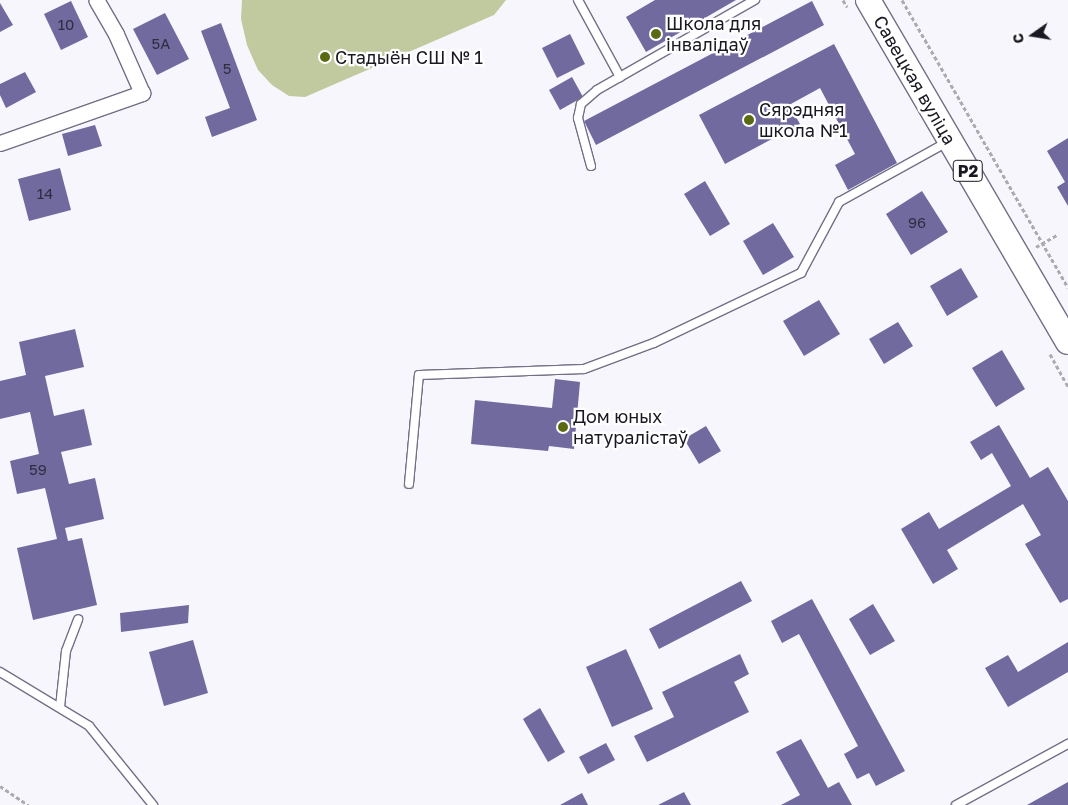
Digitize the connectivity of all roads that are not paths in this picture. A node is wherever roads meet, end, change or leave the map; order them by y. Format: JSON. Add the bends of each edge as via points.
{"nodes":[{"id":1,"x":96,"y":0,"type":"edge"},
{"id":2,"x":578,"y":0,"type":"edge"},
{"id":3,"x":755,"y":0,"type":"edge"},
{"id":4,"x":868,"y":0,"type":"edge"},
{"id":5,"x":620,"y":77,"type":"junction"},
{"id":6,"x":950,"y":140,"type":"junction"},
{"id":7,"x":0,"y":143,"type":"edge"},
{"id":8,"x":591,"y":166,"type":"dead end"},
{"id":9,"x":1068,"y":342,"type":"edge"},
{"id":10,"x":409,"y":484,"type":"dead end"},
{"id":11,"x":78,"y":619,"type":"dead end"},
{"id":12,"x":0,"y":672,"type":"edge"},
{"id":13,"x":60,"y":707,"type":"junction"},
{"id":14,"x":1068,"y":744,"type":"edge"},
{"id":15,"x":153,"y":805,"type":"edge"},
{"id":16,"x":956,"y":805,"type":"edge"}],
"edges":[{"from":1,"to":7,"type":"street","via":[[116,34],[142,93]]},
{"from":2,"to":5,"type":"lane"},
{"from":3,"to":5,"type":"lane"},
{"from":4,"to":6,"type":"main road","name":"Савецкая вуліца","number":"Р2"},
{"from":5,"to":8,"type":"lane","via":[[596,90],[581,104],[578,118]]},
{"from":6,"to":9,"type":"main road","name":"Савецкая вуліца","number":"Р2"},
{"from":6,"to":10,"type":"lane","via":[[840,202],[801,273],[654,343],[584,369],[419,374]]},
{"from":11,"to":13,"type":"lane","via":[[66,651]]},
{"from":12,"to":13,"type":"lane"},
{"from":13,"to":15,"type":"lane","via":[[89,726]]},
{"from":14,"to":16,"type":"lane"}]}
